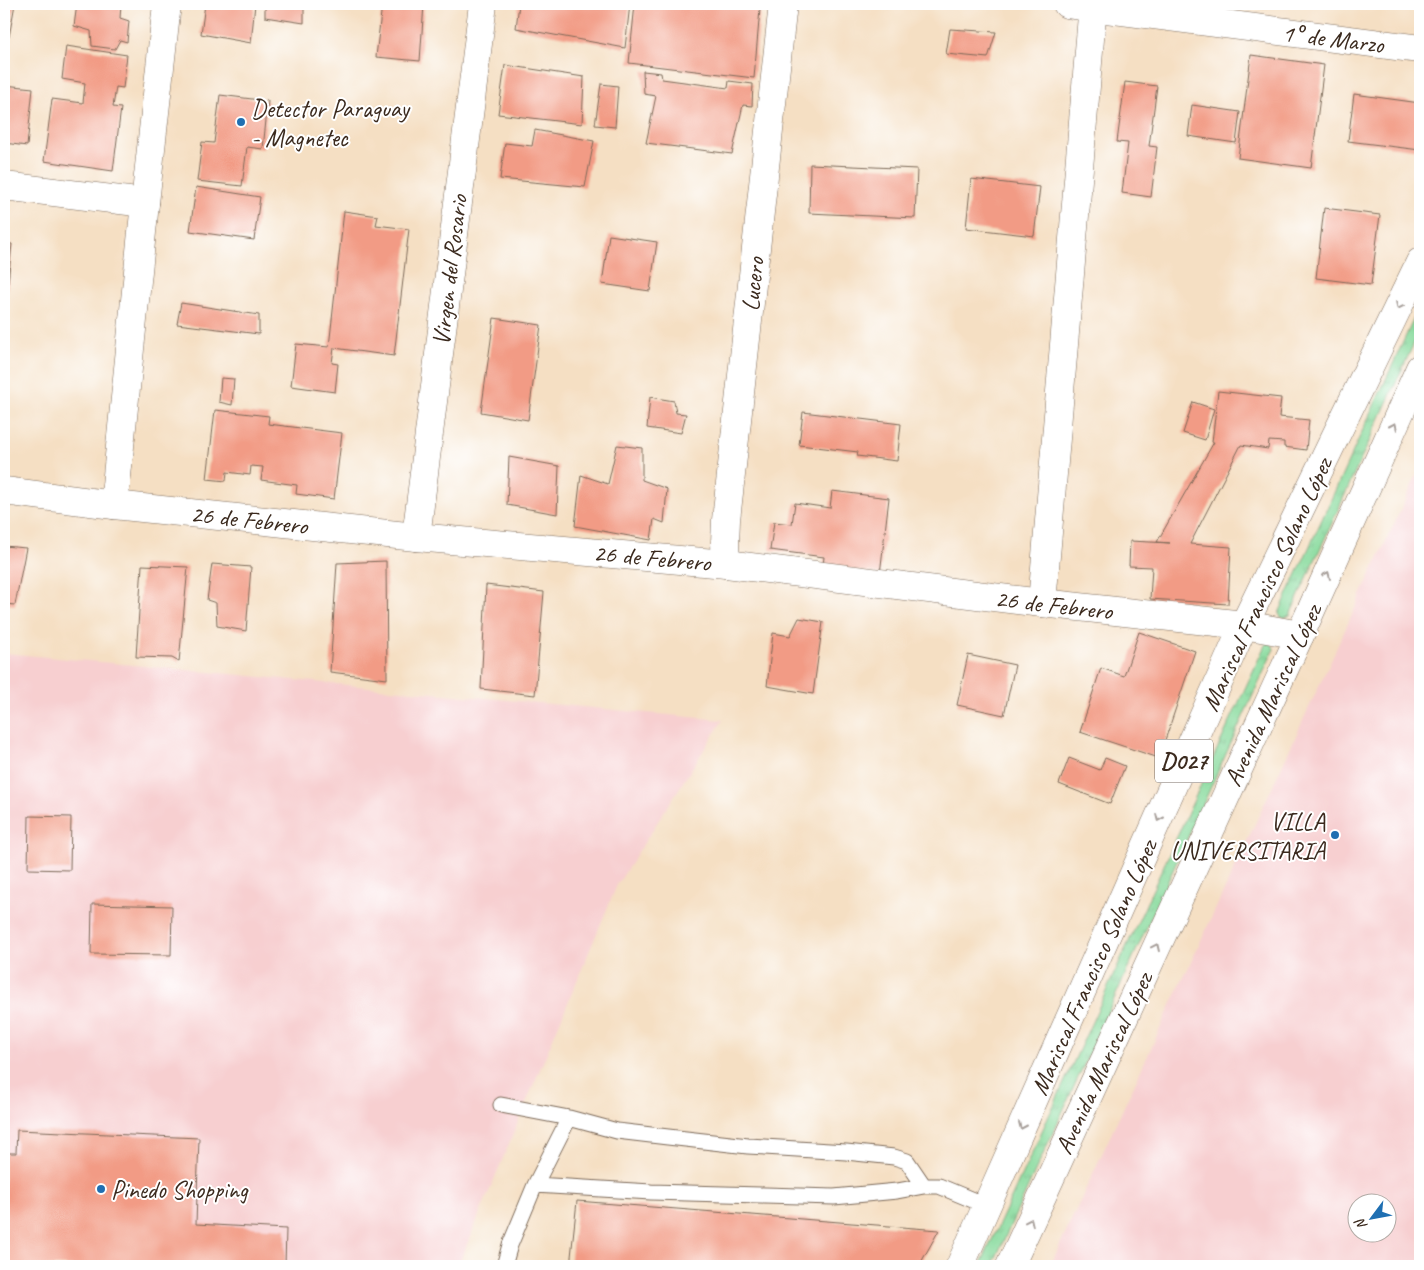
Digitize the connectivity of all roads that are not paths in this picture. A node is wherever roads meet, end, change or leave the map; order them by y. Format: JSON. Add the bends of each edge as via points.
{"nodes":[{"id":1,"x":167,"y":4,"type":"edge"},
{"id":2,"x":483,"y":4,"type":"edge"},
{"id":3,"x":783,"y":4,"type":"edge"},
{"id":4,"x":1084,"y":5,"type":"edge"},
{"id":5,"x":1420,"y":49,"type":"edge"},
{"id":6,"x":4,"y":186,"type":"edge"},
{"id":7,"x":145,"y":203,"type":"junction"},
{"id":8,"x":1420,"y":262,"type":"edge"},
{"id":9,"x":1420,"y":368,"type":"edge"},
{"id":10,"x":4,"y":491,"type":"edge"},
{"id":11,"x":114,"y":504,"type":"junction"},
{"id":12,"x":416,"y":537,"type":"junction"},
{"id":13,"x":726,"y":564,"type":"junction"},
{"id":14,"x":1042,"y":603,"type":"junction"},
{"id":15,"x":1244,"y":625,"type":"junction"},
{"id":16,"x":1300,"y":635,"type":"junction"},
{"id":17,"x":500,"y":1105,"type":"dead end"},
{"id":18,"x":569,"y":1118,"type":"junction"},
{"id":19,"x":534,"y":1185,"type":"junction"},
{"id":20,"x":924,"y":1186,"type":"junction"},
{"id":21,"x":987,"y":1206,"type":"junction"},
{"id":22,"x":504,"y":1266,"type":"edge"},
{"id":23,"x":960,"y":1266,"type":"edge"},
{"id":24,"x":1010,"y":1266,"type":"edge"}],
"edges":[{"from":1,"to":7,"type":"main road"},
{"from":2,"to":12,"type":"main road","name":"Virgen del Rosario"},
{"from":3,"to":13,"type":"main road","name":"Lucero","via":[[726,520]]},
{"from":4,"to":5,"type":"main road","name":"1° de Marzo"},
{"from":4,"to":14,"type":"main road"},
{"from":6,"to":7,"type":"main road"},
{"from":7,"to":11,"type":"main road"},
{"from":8,"to":15,"type":"main road","name":"Mariscal Francisco Solano López","number":"D027","one_way":true},
{"from":16,"to":9,"type":"main road","name":"Avenida Mariscal López","number":"D027","one_way":true},
{"from":10,"to":11,"type":"main road","name":"26 de Febrero"},
{"from":11,"to":12,"type":"main road","name":"26 de Febrero"},
{"from":12,"to":13,"type":"main road","name":"26 de Febrero"},
{"from":13,"to":14,"type":"main road","name":"26 de Febrero"},
{"from":14,"to":15,"type":"main road","name":"26 de Febrero"},
{"from":15,"to":16,"type":"main road","name":"26 de Febrero"},
{"from":15,"to":21,"type":"main road","name":"Mariscal Francisco Solano López","number":"D027","one_way":true},
{"from":24,"to":16,"type":"main road","name":"Avenida Mariscal López","number":"D027","one_way":true},
{"from":17,"to":18,"type":"lane"},
{"from":18,"to":19,"type":"lane"},
{"from":18,"to":20,"type":"lane","via":[[616,1130],[668,1137],[894,1157],[907,1161]]},
{"from":19,"to":20,"type":"lane","via":[[834,1197]]},
{"from":19,"to":22,"type":"lane"},
{"from":20,"to":21,"type":"lane","via":[[939,1186]]},
{"from":21,"to":23,"type":"main road","name":"Mariscal Francisco Solano López","number":"D027"}]}
